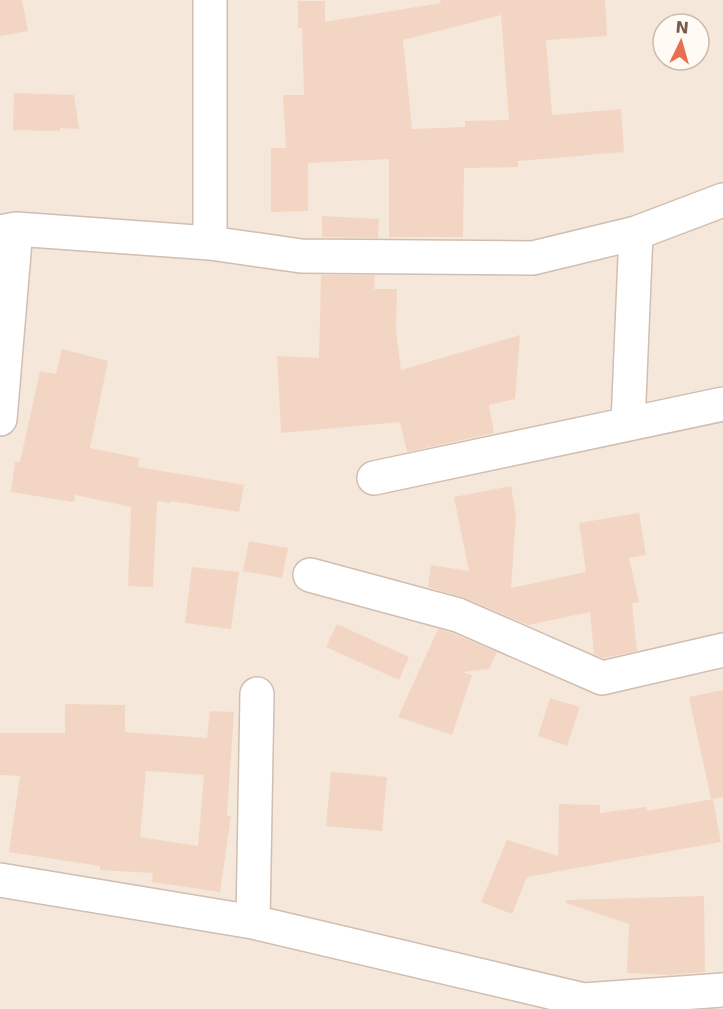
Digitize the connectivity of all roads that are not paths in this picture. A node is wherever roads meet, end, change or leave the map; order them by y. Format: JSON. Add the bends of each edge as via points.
{"nodes":[{"id":1,"x":210,"y":0,"type":"edge"},
{"id":2,"x":723,"y":200,"type":"edge"},
{"id":3,"x":8,"y":230,"type":"edge"},
{"id":4,"x":636,"y":233,"type":"junction"},
{"id":5,"x":210,"y":243,"type":"junction"},
{"id":6,"x":723,"y":404,"type":"edge"},
{"id":7,"x":0,"y":419,"type":"edge"},
{"id":8,"x":628,"y":424,"type":"junction"},
{"id":9,"x":374,"y":478,"type":"dead end"},
{"id":10,"x":310,"y":575,"type":"dead end"},
{"id":11,"x":723,"y":650,"type":"edge"},
{"id":12,"x":257,"y":694,"type":"dead end"},
{"id":13,"x":0,"y":880,"type":"edge"},
{"id":14,"x":254,"y":922,"type":"junction"},
{"id":15,"x":723,"y":990,"type":"edge"}],
"edges":[{"from":1,"to":5,"type":"street"},
{"from":2,"to":4,"type":"street"},
{"from":3,"to":5,"type":"street"},
{"from":3,"to":7,"type":"street"},
{"from":4,"to":5,"type":"street","via":[[533,258],[301,256]]},
{"from":4,"to":8,"type":"street"},
{"from":6,"to":8,"type":"street"},
{"from":8,"to":9,"type":"street"},
{"from":10,"to":11,"type":"street","via":[[458,615],[602,678]]},
{"from":12,"to":14,"type":"street"},
{"from":13,"to":14,"type":"street"},
{"from":14,"to":15,"type":"street","via":[[584,1000]]}]}
